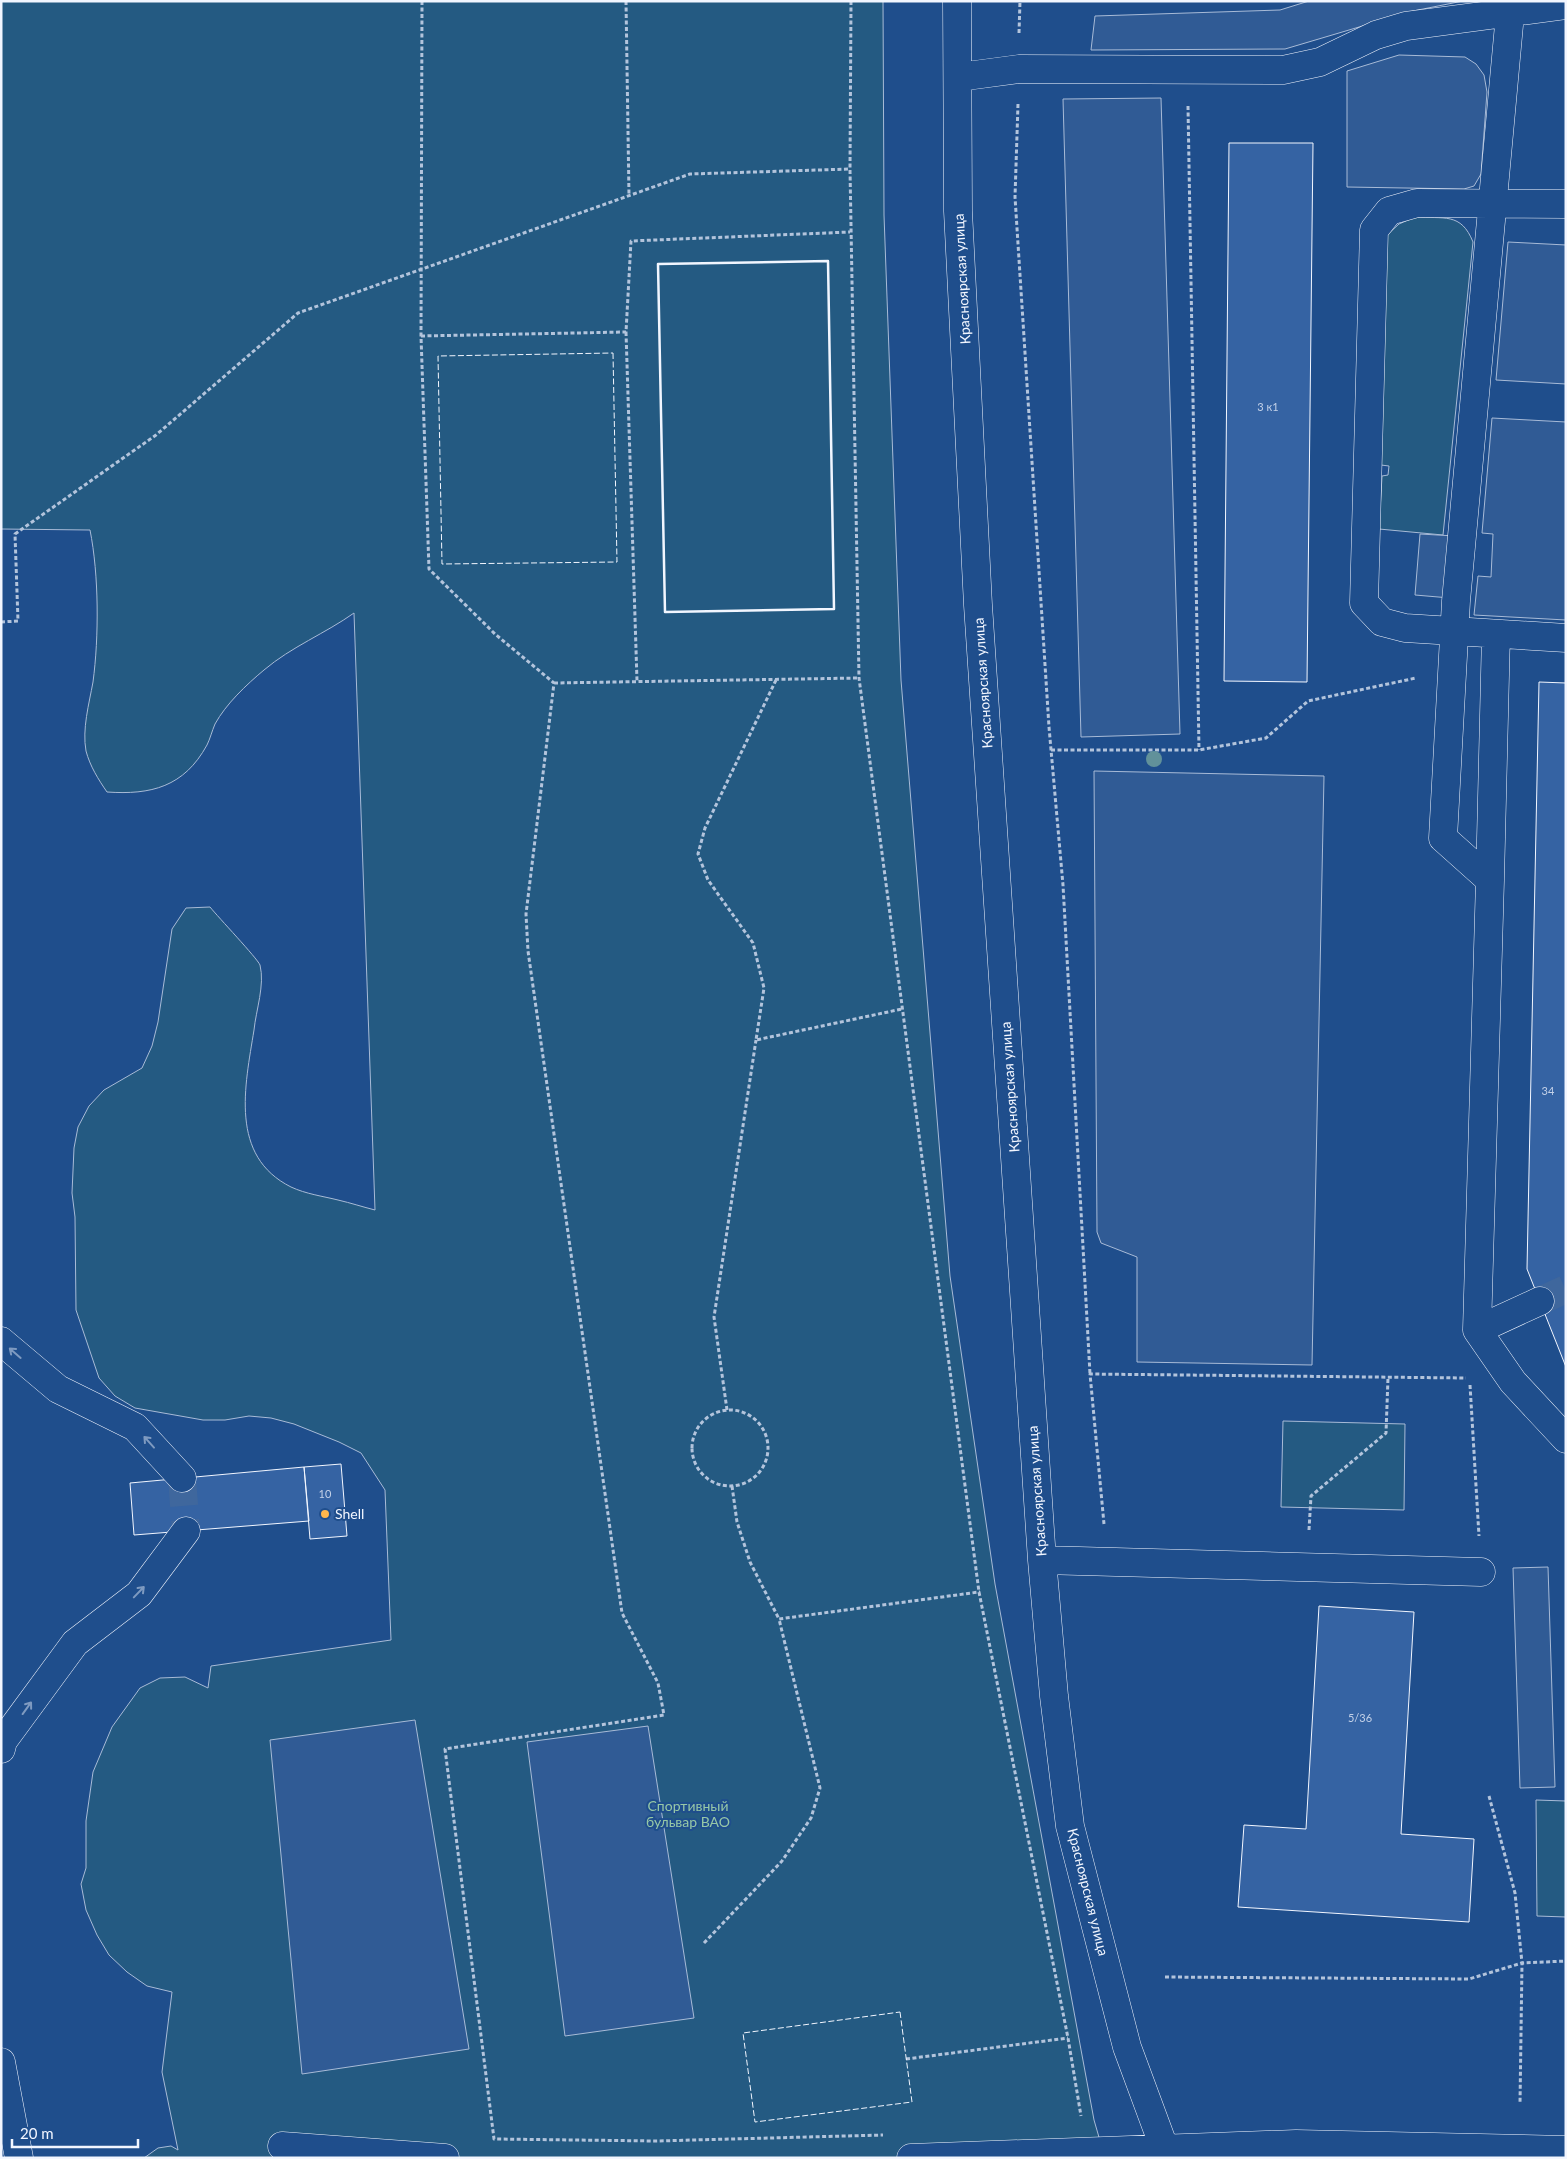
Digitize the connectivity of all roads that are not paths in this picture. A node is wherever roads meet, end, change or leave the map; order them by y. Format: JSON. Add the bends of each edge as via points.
{"nodes":[{"id":1,"x":957,"y":1,"type":"edge"},
{"id":2,"x":1566,"y":5,"type":"edge"},
{"id":3,"x":1510,"y":14,"type":"junction"},
{"id":4,"x":958,"y":77,"type":"junction"},
{"id":5,"x":1494,"y":202,"type":"junction"},
{"id":6,"x":1566,"y":204,"type":"edge"},
{"id":7,"x":1455,"y":631,"type":"junction"},
{"id":8,"x":1496,"y":634,"type":"junction"},
{"id":9,"x":1566,"y":638,"type":"edge"},
{"id":10,"x":1490,"y":880,"type":"junction"},
{"id":11,"x":1540,"y":1301,"type":"tunnel mouth"},
{"id":12,"x":1477,"y":1330,"type":"junction"},
{"id":13,"x":1,"y":1341,"type":"edge"},
{"id":14,"x":1566,"y":1439,"type":"edge"},
{"id":15,"x":182,"y":1478,"type":"tunnel mouth"},
{"id":16,"x":186,"y":1531,"type":"tunnel mouth"},
{"id":17,"x":1042,"y":1560,"type":"junction"},
{"id":18,"x":1480,"y":1572,"type":"road end"},
{"id":19,"x":1,"y":1749,"type":"edge"},
{"id":20,"x":1,"y":2062,"type":"edge"},
{"id":21,"x":282,"y":2146,"type":"dead end"},
{"id":22,"x":1566,"y":2150,"type":"edge"},
{"id":23,"x":1167,"y":2153,"type":"edge"},
{"id":24,"x":971,"y":2157,"type":"edge"},
{"id":25,"x":19,"y":2158,"type":"edge"},
{"id":26,"x":445,"y":2158,"type":"edge"},
{"id":27,"x":911,"y":2158,"type":"edge"}],
"edges":[{"from":1,"to":4,"type":"main road","name":"Красноярская улица"},
{"from":2,"to":3,"type":"main road"},
{"from":3,"to":4,"type":"main road","via":[[1406,26],[1376,35],[1320,62],[1282,70],[1019,68]]},
{"from":3,"to":5,"type":"main road"},
{"from":4,"to":17,"type":"main road","name":"Красноярская улица","via":[[958,211],[978,605]]},
{"from":5,"to":6,"type":"main road"},
{"from":5,"to":7,"type":"main road","via":[[1476,364]]},
{"from":5,"to":7,"type":"main road","via":[[1417,202],[1389,211],[1374,230],[1364,603],[1382,622],[1405,628]]},
{"from":7,"to":8,"type":"main road"},
{"from":7,"to":10,"type":"main road","via":[[1443,838]]},
{"from":8,"to":9,"type":"main road"},
{"from":8,"to":10,"type":"main road"},
{"from":10,"to":12,"type":"main road"},
{"from":11,"to":12,"type":"main road"},
{"from":12,"to":14,"type":"main road","via":[[1513,1382]]},
{"from":15,"to":13,"type":"main road","one_way":true,"via":[[135,1427],[58,1389]]},
{"from":19,"to":16,"type":"main road","one_way":true,"via":[[3,1741],[75,1643],[139,1594]]},
{"from":17,"to":18,"type":"main road"},
{"from":17,"to":23,"type":"main road","name":"Красноярская улица","via":[[1070,1826],[1127,2047]]},
{"from":20,"to":25,"type":"main road"},
{"from":21,"to":26,"type":"main road"},
{"from":22,"to":23,"type":"main road","via":[[1296,2144]]},
{"from":23,"to":24,"type":"main road"},
{"from":24,"to":27,"type":"main road"}]}
